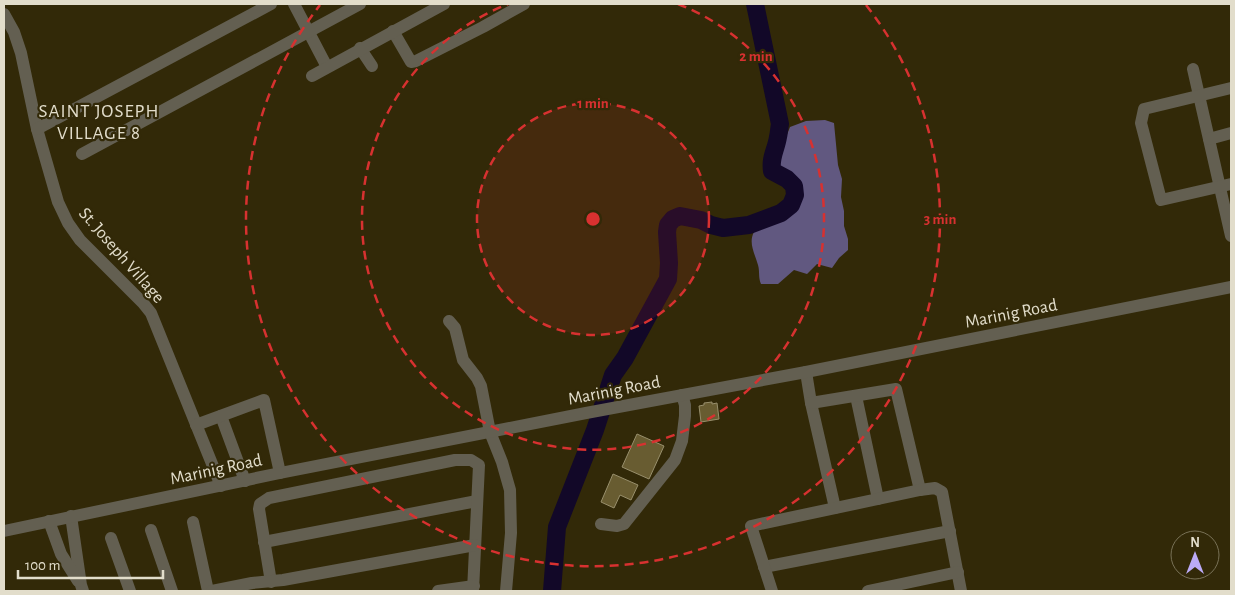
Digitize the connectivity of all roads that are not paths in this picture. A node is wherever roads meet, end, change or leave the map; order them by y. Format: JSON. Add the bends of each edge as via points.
{"nodes":[{"id":1,"x":271,"y":4,"type":"edge"},
{"id":2,"x":294,"y":4,"type":"edge"},
{"id":3,"x":360,"y":4,"type":"edge"},
{"id":4,"x":444,"y":4,"type":"edge"},
{"id":5,"x":524,"y":4,"type":"edge"},
{"id":6,"x":4,"y":14,"type":"edge"},
{"id":7,"x":393,"y":31,"type":"junction"},
{"id":8,"x":308,"y":32,"type":"junction"},
{"id":9,"x":360,"y":48,"type":"junction"},
{"id":10,"x":372,"y":66,"type":"dead end"},
{"id":11,"x":327,"y":67,"type":"junction"},
{"id":12,"x":1193,"y":69,"type":"dead end"},
{"id":13,"x":312,"y":76,"type":"dead end"},
{"id":14,"x":1231,"y":88,"type":"edge"},
{"id":15,"x":1199,"y":96,"type":"junction"},
{"id":16,"x":37,"y":129,"type":"junction"},
{"id":17,"x":1231,"y":133,"type":"edge"},
{"id":18,"x":1209,"y":139,"type":"junction"},
{"id":19,"x":82,"y":154,"type":"dead end"},
{"id":20,"x":1226,"y":185,"type":"edge"},
{"id":21,"x":1231,"y":234,"type":"edge"},
{"id":22,"x":1231,"y":287,"type":"edge"},
{"id":23,"x":449,"y":321,"type":"dead end"},
{"id":24,"x":806,"y":372,"type":"junction"},
{"id":25,"x":682,"y":395,"type":"junction"},
{"id":26,"x":856,"y":396,"type":"junction"},
{"id":27,"x":811,"y":403,"type":"junction"},
{"id":28,"x":221,"y":416,"type":"junction"},
{"id":29,"x":196,"y":425,"type":"junction"},
{"id":30,"x":490,"y":432,"type":"junction"},
{"id":31,"x":280,"y":474,"type":"junction"},
{"id":32,"x":245,"y":481,"type":"junction"},
{"id":33,"x":221,"y":486,"type":"junction"},
{"id":34,"x":920,"y":490,"type":"junction"},
{"id":35,"x":878,"y":499,"type":"junction"},
{"id":36,"x":477,"y":501,"type":"junction"},
{"id":37,"x":835,"y":508,"type":"junction"},
{"id":38,"x":71,"y":516,"type":"junction"},
{"id":39,"x":49,"y":521,"type":"junction"},
{"id":40,"x":193,"y":522,"type":"dead end"},
{"id":41,"x":601,"y":524,"type":"dead end"},
{"id":42,"x":4,"y":530,"type":"edge"},
{"id":43,"x":151,"y":530,"type":"dead end"},
{"id":44,"x":950,"y":531,"type":"junction"},
{"id":45,"x":112,"y":538,"type":"dead end"},
{"id":46,"x":264,"y":542,"type":"junction"},
{"id":47,"x":475,"y":545,"type":"junction"},
{"id":48,"x":764,"y":567,"type":"junction"},
{"id":49,"x":958,"y":572,"type":"junction"},
{"id":50,"x":280,"y":584,"type":"edge"},
{"id":51,"x":82,"y":588,"type":"edge"},
{"id":52,"x":473,"y":588,"type":"edge"},
{"id":53,"x":130,"y":591,"type":"edge"},
{"id":54,"x":172,"y":591,"type":"edge"},
{"id":55,"x":210,"y":591,"type":"edge"},
{"id":56,"x":438,"y":591,"type":"edge"},
{"id":57,"x":506,"y":591,"type":"edge"},
{"id":58,"x":772,"y":591,"type":"edge"},
{"id":59,"x":868,"y":591,"type":"edge"},
{"id":60,"x":962,"y":591,"type":"edge"}],
"edges":[{"from":1,"to":16,"type":"street"},
{"from":2,"to":8,"type":"street"},
{"from":3,"to":8,"type":"street"},
{"from":4,"to":7,"type":"street"},
{"from":5,"to":7,"type":"street","via":[[416,61],[411,62]]},
{"from":6,"to":16,"type":"street","name":"St. Joseph Village","via":[[21,54]]},
{"from":7,"to":9,"type":"street"},
{"from":8,"to":11,"type":"street"},
{"from":8,"to":19,"type":"street"},
{"from":9,"to":10,"type":"street"},
{"from":9,"to":11,"type":"street"},
{"from":11,"to":13,"type":"street"},
{"from":12,"to":15,"type":"street"},
{"from":14,"to":15,"type":"street"},
{"from":15,"to":18,"type":"street"},
{"from":15,"to":20,"type":"street","via":[[1144,109],[1141,123],[1161,200]]},
{"from":16,"to":29,"type":"street","name":"St. Joseph Village","via":[[58,202],[68,224],[151,313]]},
{"from":17,"to":18,"type":"street"},
{"from":18,"to":20,"type":"street"},
{"from":20,"to":21,"type":"street"},
{"from":22,"to":24,"type":"street","name":"Marinig Road"},
{"from":23,"to":30,"type":"street","via":[[455,328],[463,360],[481,386]]},
{"from":24,"to":25,"type":"street","name":"Marinig Road"},
{"from":24,"to":27,"type":"street"},
{"from":25,"to":30,"type":"street","name":"Marinig Road"},
{"from":25,"to":41,"type":"street","via":[[684,425],[675,460],[624,524]]},
{"from":26,"to":27,"type":"street"},
{"from":26,"to":34,"type":"street","via":[[896,389]]},
{"from":26,"to":35,"type":"street"},
{"from":27,"to":37,"type":"street"},
{"from":28,"to":29,"type":"street"},
{"from":28,"to":31,"type":"street","via":[[264,400]]},
{"from":28,"to":32,"type":"street"},
{"from":29,"to":33,"type":"street","name":"St. Joseph Village"},
{"from":30,"to":31,"type":"street","name":"Marinig Road"},
{"from":30,"to":57,"type":"street","via":[[510,490],[511,533]]},
{"from":31,"to":32,"type":"street","name":"Marinig Road"},
{"from":32,"to":33,"type":"street","name":"Marinig Road"},
{"from":33,"to":38,"type":"street","name":"Marinig Road"},
{"from":34,"to":35,"type":"street"},
{"from":34,"to":44,"type":"street","via":[[935,488],[942,492]]},
{"from":35,"to":37,"type":"street"},
{"from":36,"to":46,"type":"street"},
{"from":36,"to":46,"type":"street","via":[[479,465],[471,460],[455,460],[269,498],[260,504],[259,509]]},
{"from":36,"to":47,"type":"street"},
{"from":37,"to":48,"type":"street","via":[[751,526]]},
{"from":38,"to":39,"type":"street","name":"Marinig Road"},
{"from":38,"to":51,"type":"street"},
{"from":39,"to":42,"type":"street","name":"Marinig Road"},
{"from":39,"to":51,"type":"street","via":[[61,554]]},
{"from":40,"to":55,"type":"street"},
{"from":43,"to":54,"type":"street"},
{"from":44,"to":48,"type":"street"},
{"from":44,"to":49,"type":"street"},
{"from":45,"to":53,"type":"street"},
{"from":46,"to":50,"type":"street"},
{"from":47,"to":50,"type":"street"},
{"from":47,"to":52,"type":"street"},
{"from":48,"to":58,"type":"street"},
{"from":49,"to":59,"type":"street"},
{"from":49,"to":60,"type":"street"},
{"from":50,"to":55,"type":"street","via":[[252,583]]},
{"from":52,"to":56,"type":"street"}]}
